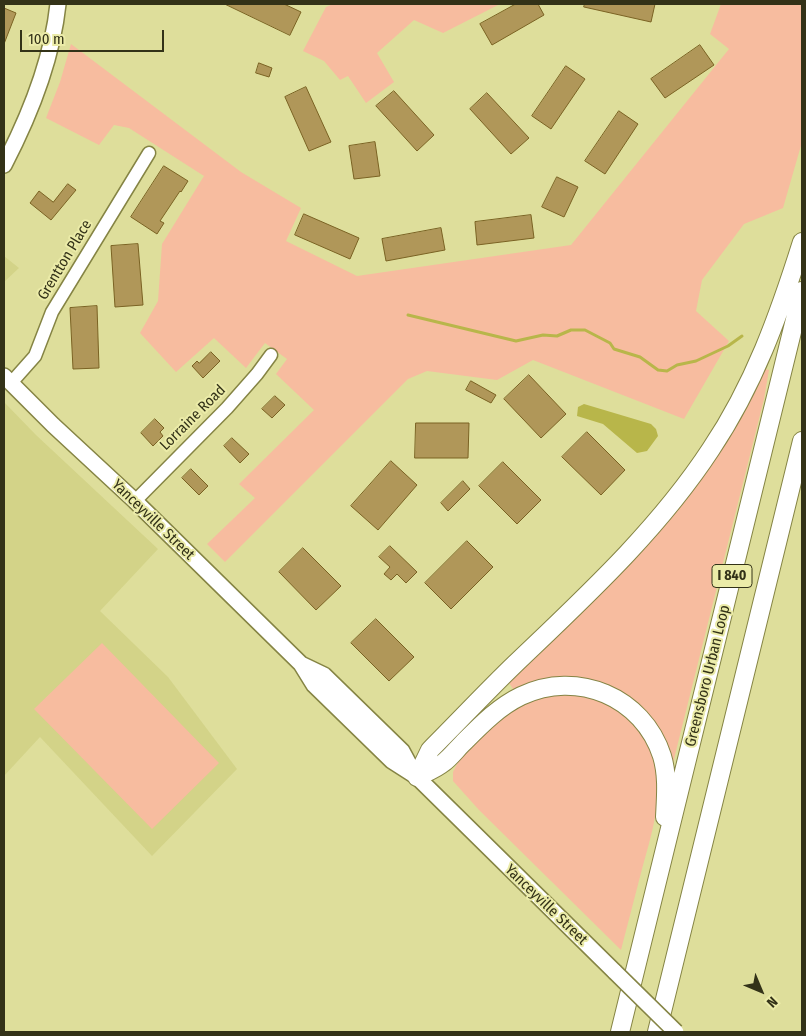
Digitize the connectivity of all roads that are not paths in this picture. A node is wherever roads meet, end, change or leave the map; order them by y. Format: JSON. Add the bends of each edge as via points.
{"nodes":[{"id":1,"x":58,"y":4,"type":"edge"},
{"id":2,"x":149,"y":153,"type":"dead end"},
{"id":3,"x":4,"y":165,"type":"edge"},
{"id":4,"x":802,"y":242,"type":"edge"},
{"id":5,"x":802,"y":291,"type":"edge"},
{"id":6,"x":271,"y":355,"type":"dead end"},
{"id":7,"x":7,"y":379,"type":"edge"},
{"id":8,"x":802,"y":441,"type":"edge"},
{"id":9,"x":134,"y":501,"type":"junction"},
{"id":10,"x":416,"y":777,"type":"junction"},
{"id":11,"x":662,"y":860,"type":"junction"},
{"id":12,"x":620,"y":1032,"type":"edge"},
{"id":13,"x":657,"y":1032,"type":"edge"},
{"id":14,"x":676,"y":1032,"type":"edge"}],
"edges":[{"from":1,"to":3,"type":"main road","via":[[52,41],[39,85]]},
{"from":2,"to":7,"type":"street","name":"Grentton Place","via":[[52,312],[35,356]]},
{"from":4,"to":10,"type":"highway","via":[[780,310],[752,379],[695,473],[621,560],[430,750]]},
{"from":5,"to":11,"type":"highway","name":"Greensboro Urban Loop","number":"I 840"},
{"from":6,"to":9,"type":"street","name":"Lorraine Road","via":[[227,408]]},
{"from":7,"to":9,"type":"main road","name":"Yanceyville Street"},
{"from":8,"to":13,"type":"highway","number":"I 840"},
{"from":9,"to":10,"type":"main road","name":"Yanceyville Street","via":[[301,664],[320,692],[392,761]]},
{"from":10,"to":11,"type":"highway","via":[[444,763],[490,717],[520,696],[554,686],[578,686],[601,691],[640,717],[651,731],[663,758],[667,782]]},
{"from":10,"to":14,"type":"main road","name":"Yanceyville Street","bridge":true},
{"from":11,"to":12,"type":"highway","name":"Greensboro Urban Loop","number":"I 840"}]}
